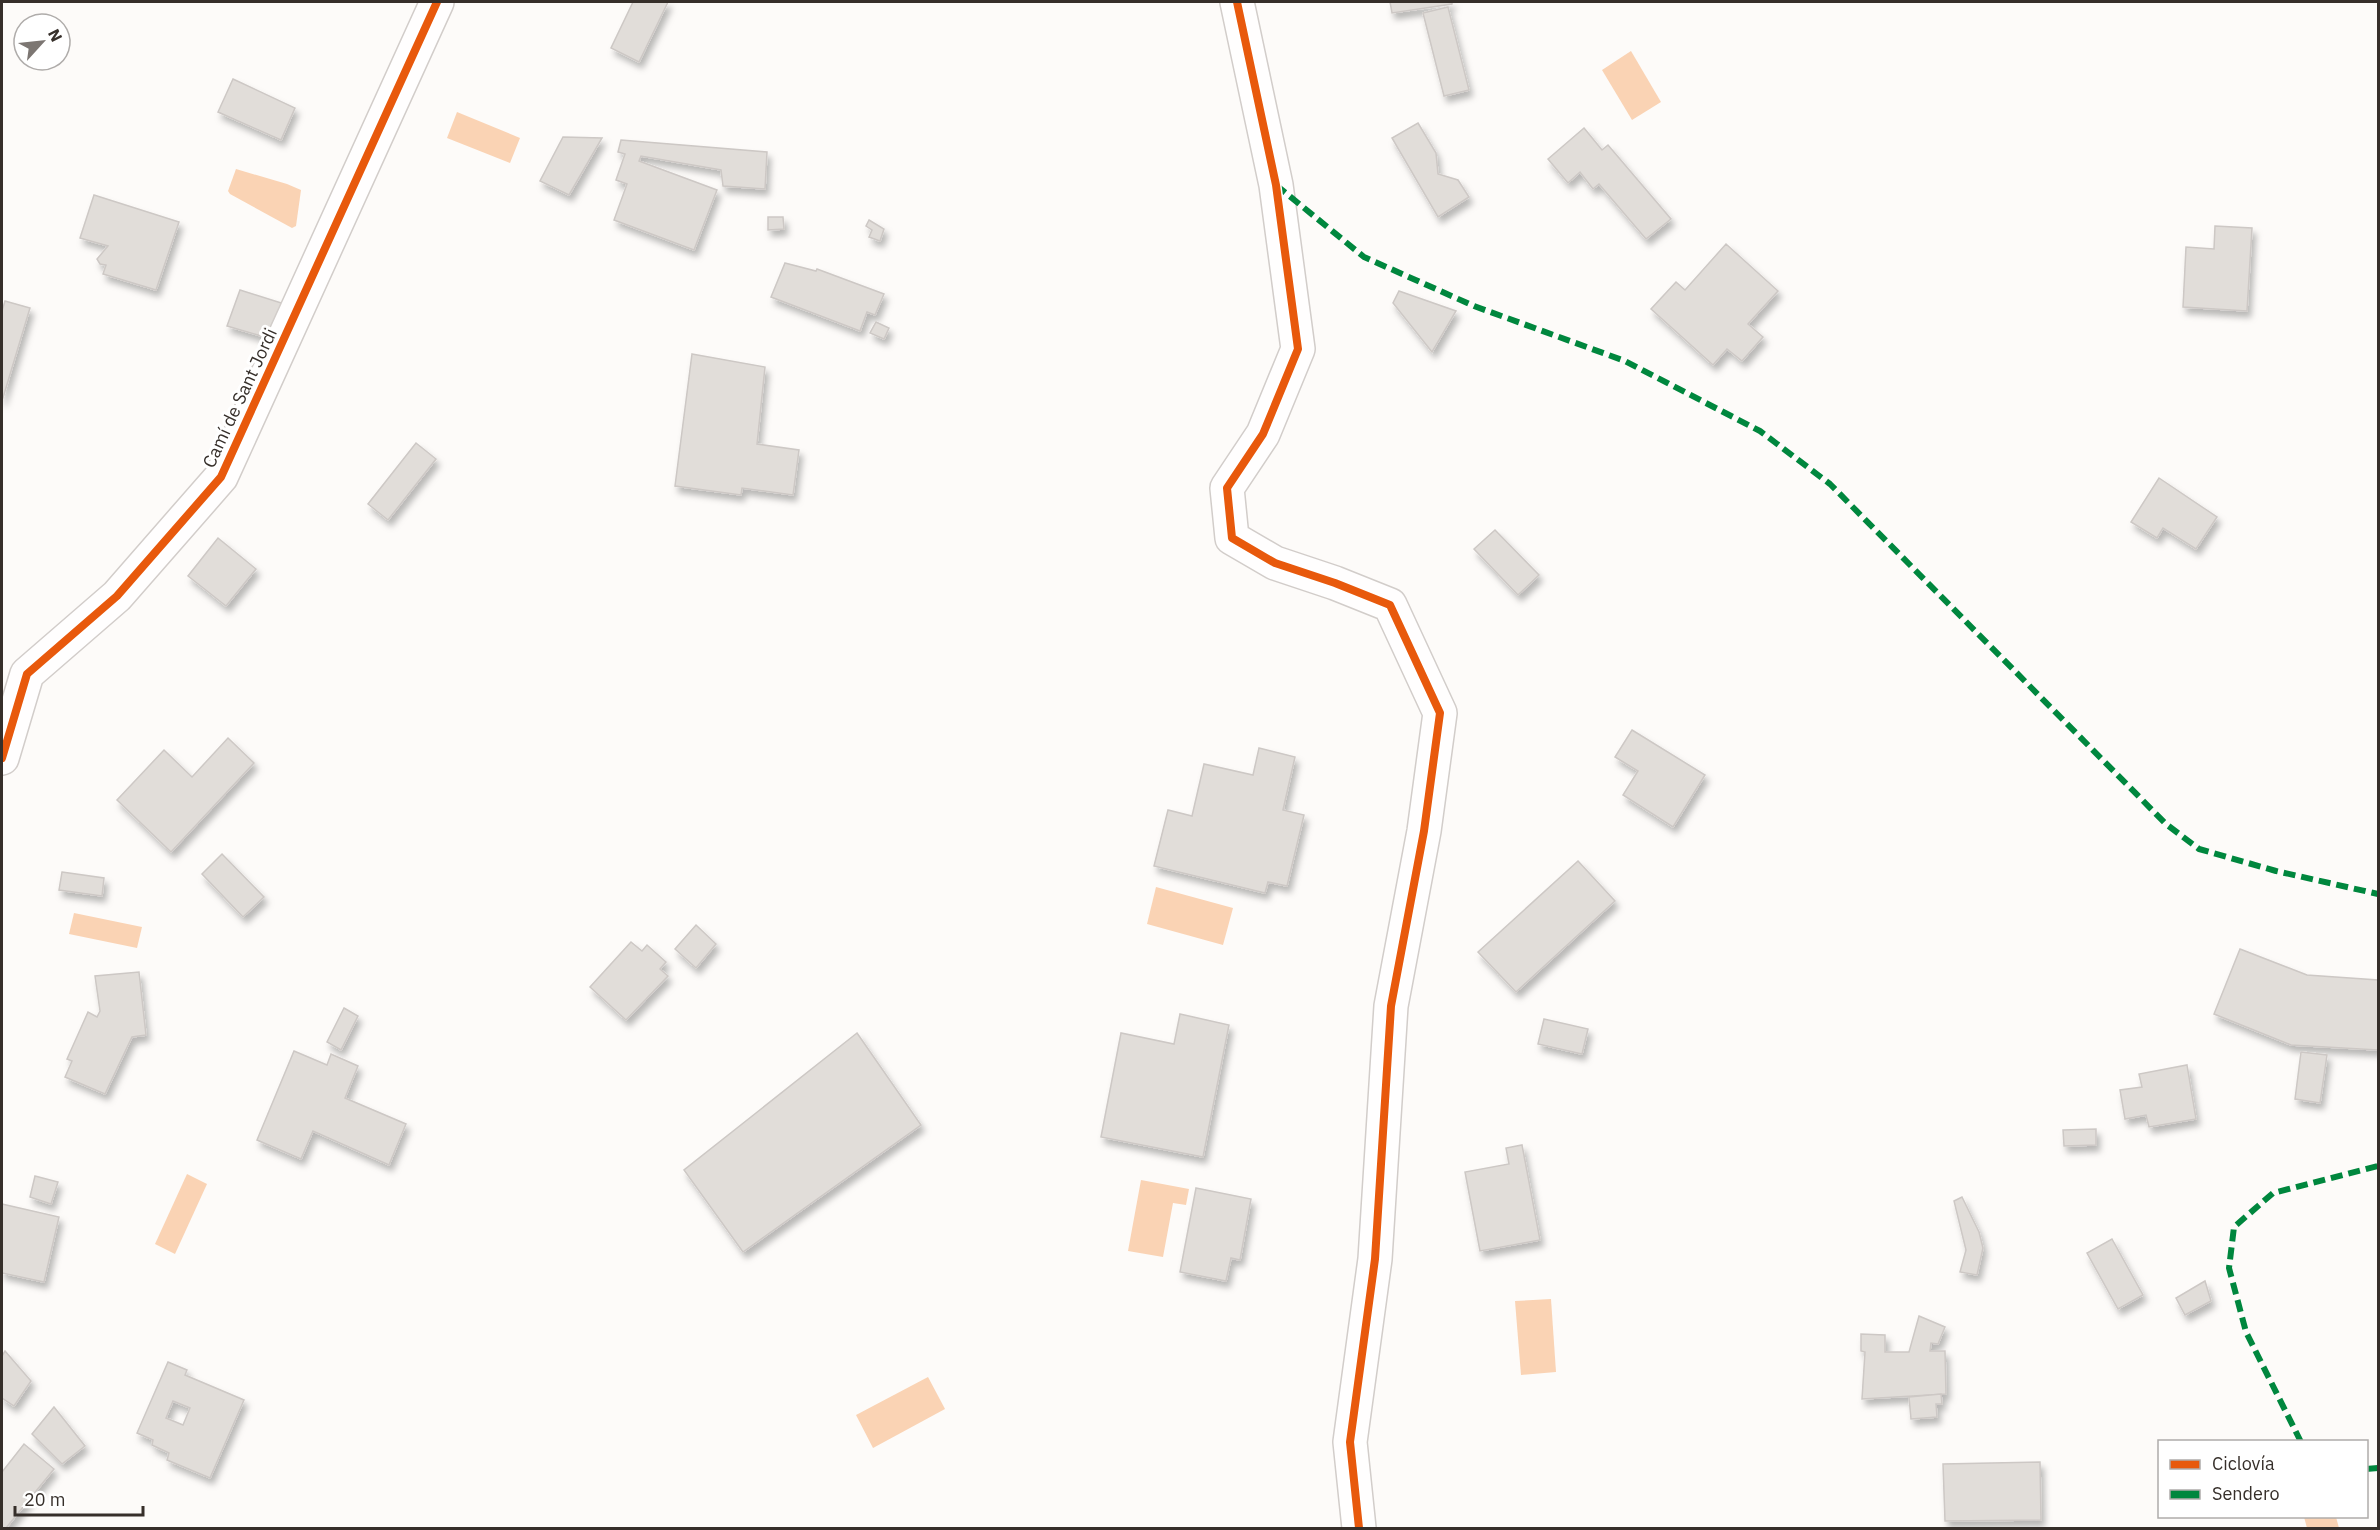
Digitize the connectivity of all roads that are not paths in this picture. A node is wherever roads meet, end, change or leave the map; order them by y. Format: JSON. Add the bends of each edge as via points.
{"nodes":[{"id":1,"x":437,"y":2,"type":"edge"},
{"id":2,"x":1237,"y":2,"type":"edge"},
{"id":3,"x":2,"y":758,"type":"edge"},
{"id":4,"x":1359,"y":1528,"type":"edge"}],
"edges":[{"from":1,"to":3,"type":"street","name":"Camí de Sant Jordi","via":[[221,477],[117,596],[27,674]]},
{"from":2,"to":4,"type":"street","via":[[1276,185],[1298,349],[1263,434],[1227,488],[1232,538],[1275,563],[1390,605],[1440,712],[1424,831],[1391,1006],[1375,1259],[1350,1442]]}]}
